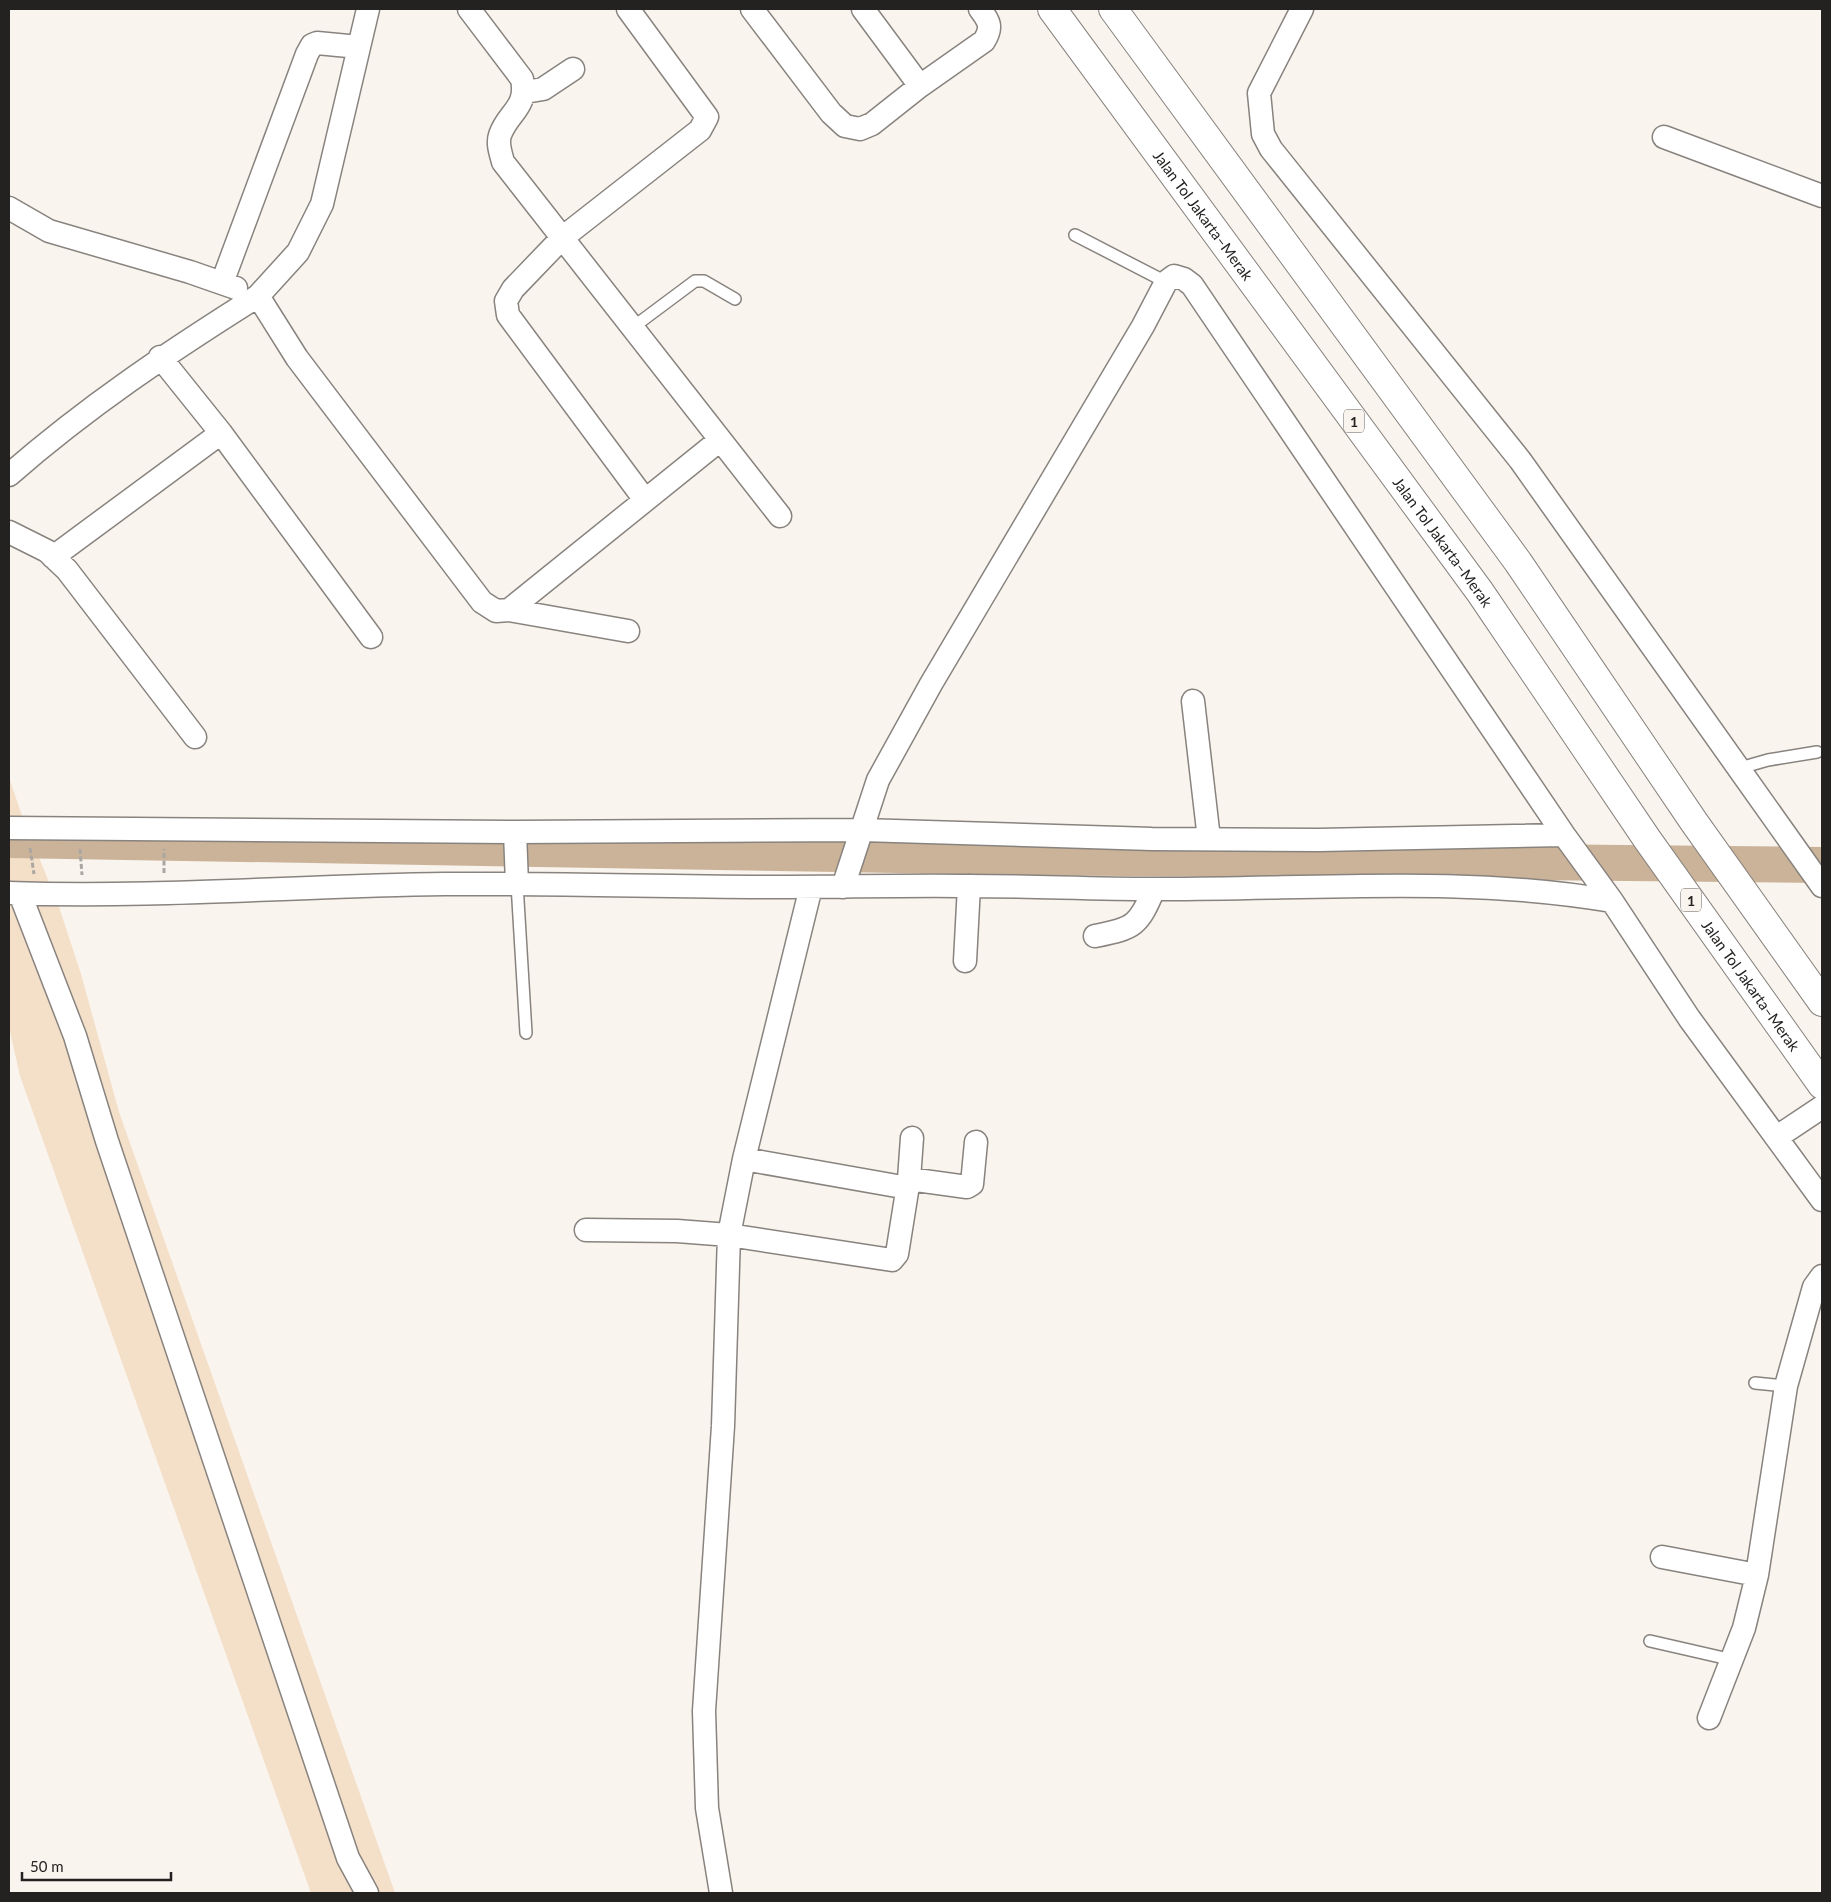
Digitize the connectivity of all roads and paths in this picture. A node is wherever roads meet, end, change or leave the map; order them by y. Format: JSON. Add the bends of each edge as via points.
{"nodes":[{"id":1,"x":368,"y":9,"type":"edge"},
{"id":2,"x":469,"y":9,"type":"edge"},
{"id":3,"x":628,"y":9,"type":"edge"},
{"id":4,"x":752,"y":9,"type":"edge"},
{"id":5,"x":863,"y":9,"type":"edge"},
{"id":6,"x":980,"y":9,"type":"edge"},
{"id":7,"x":1052,"y":9,"type":"edge"},
{"id":8,"x":1113,"y":9,"type":"edge"},
{"id":9,"x":1302,"y":9,"type":"edge"},
{"id":10,"x":359,"y":47,"type":"junction"},
{"id":11,"x":573,"y":69,"type":"dead end"},
{"id":12,"x":920,"y":86,"type":"junction"},
{"id":13,"x":525,"y":92,"type":"junction"},
{"id":14,"x":1664,"y":136,"type":"dead end"},
{"id":15,"x":1822,"y":196,"type":"edge"},
{"id":16,"x":9,"y":208,"type":"edge"},
{"id":17,"x":1075,"y":235,"type":"dead end"},
{"id":18,"x":562,"y":238,"type":"junction"},
{"id":19,"x":1166,"y":282,"type":"junction"},
{"id":20,"x":222,"y":283,"type":"junction"},
{"id":21,"x":258,"y":296,"type":"junction"},
{"id":22,"x":735,"y":299,"type":"dead end"},
{"id":23,"x":632,"y":328,"type":"junction"},
{"id":24,"x":160,"y":357,"type":"junction"},
{"id":25,"x":222,"y":434,"type":"junction"},
{"id":26,"x":720,"y":440,"type":"junction"},
{"id":27,"x":9,"y":475,"type":"edge"},
{"id":28,"x":645,"y":500,"type":"junction"},
{"id":29,"x":780,"y":516,"type":"dead end"},
{"id":30,"x":9,"y":532,"type":"edge"},
{"id":31,"x":53,"y":557,"type":"junction"},
{"id":32,"x":509,"y":610,"type":"junction"},
{"id":33,"x":628,"y":632,"type":"dead end"},
{"id":34,"x":371,"y":637,"type":"dead end"},
{"id":35,"x":1193,"y":701,"type":"dead end"},
{"id":36,"x":195,"y":737,"type":"dead end"},
{"id":37,"x":1817,"y":752,"type":"dead end"},
{"id":38,"x":1740,"y":768,"type":"junction"},
{"id":39,"x":9,"y":828,"type":"edge"},
{"id":40,"x":862,"y":830,"type":"junction"},
{"id":41,"x":515,"y":838,"type":"junction"},
{"id":42,"x":1209,"y":839,"type":"junction"},
{"id":43,"x":1570,"y":842,"type":"junction"},
{"id":44,"x":30,"y":846,"type":"dead end"},
{"id":45,"x":80,"y":846,"type":"dead end"},
{"id":46,"x":164,"y":848,"type":"dead end"},
{"id":47,"x":164,"y":876,"type":"dead end"},
{"id":48,"x":516,"y":877,"type":"junction"},
{"id":49,"x":83,"y":881,"type":"dead end"},
{"id":50,"x":844,"y":883,"type":"junction"},
{"id":51,"x":811,"y":886,"type":"junction"},
{"id":52,"x":969,"y":886,"type":"junction"},
{"id":53,"x":1822,"y":886,"type":"edge"},
{"id":54,"x":21,"y":889,"type":"edge"},
{"id":55,"x":1154,"y":889,"type":"junction"},
{"id":56,"x":1607,"y":894,"type":"junction"},
{"id":57,"x":1095,"y":936,"type":"dead end"},
{"id":58,"x":965,"y":961,"type":"dead end"},
{"id":59,"x":1822,"y":1002,"type":"edge"},
{"id":60,"x":526,"y":1033,"type":"dead end"},
{"id":61,"x":1819,"y":1080,"type":"edge"},
{"id":62,"x":1822,"y":1107,"type":"edge"},
{"id":63,"x":1777,"y":1137,"type":"junction"},
{"id":64,"x":912,"y":1138,"type":"dead end"},
{"id":65,"x":976,"y":1142,"type":"dead end"},
{"id":66,"x":744,"y":1159,"type":"junction"},
{"id":67,"x":908,"y":1184,"type":"junction"},
{"id":68,"x":1822,"y":1200,"type":"edge"},
{"id":69,"x":586,"y":1230,"type":"dead end"},
{"id":70,"x":729,"y":1235,"type":"junction"},
{"id":71,"x":1822,"y":1276,"type":"edge"},
{"id":72,"x":1754,"y":1383,"type":"dead end"},
{"id":73,"x":1786,"y":1386,"type":"junction"},
{"id":74,"x":1662,"y":1557,"type":"dead end"},
{"id":75,"x":1756,"y":1575,"type":"junction"},
{"id":76,"x":1650,"y":1641,"type":"dead end"},
{"id":77,"x":1732,"y":1660,"type":"junction"},
{"id":78,"x":1709,"y":1718,"type":"dead end"},
{"id":79,"x":367,"y":1893,"type":"edge"},
{"id":80,"x":721,"y":1893,"type":"edge"}],
"edges":[{"from":1,"to":10,"type":"street"},
{"from":2,"to":13,"type":"street","via":[[522,78]]},
{"from":3,"to":18,"type":"street","via":[[707,117],[700,130]]},
{"from":4,"to":12,"type":"street","via":[[831,113],[845,126],[860,129],[872,124]]},
{"from":5,"to":12,"type":"street"},
{"from":6,"to":12,"type":"street","via":[[990,22],[990,32],[984,41]]},
{"from":7,"to":61,"type":"highway","name":"Jalan Tol Jakarta–Merak","number":"1","via":[[1480,592],[1648,839]]},
{"from":8,"to":59,"type":"highway","via":[[1518,562],[1694,822]]},
{"from":9,"to":38,"type":"street","via":[[1259,93],[1263,134],[1271,149],[1520,460]]},
{"from":10,"to":20,"type":"street","via":[[312,45]]},
{"from":10,"to":21,"type":"street","via":[[322,204],[298,252]]},
{"from":11,"to":13,"type":"street","via":[[543,89]]},
{"from":13,"to":18,"type":"street","via":[[500,135],[499,149],[503,162]]},
{"from":14,"to":15,"type":"street"},
{"from":16,"to":20,"type":"street","via":[[57,234]]},
{"from":17,"to":19,"type":"lane"},
{"from":18,"to":23,"type":"street"},
{"from":18,"to":28,"type":"street","via":[[513,289],[506,301],[508,315]]},
{"from":19,"to":40,"type":"street","via":[[926,693],[878,780]]},
{"from":19,"to":43,"type":"street","via":[[1174,276],[1192,285]]},
{"from":20,"to":21,"type":"street"},
{"from":21,"to":24,"type":"street"},
{"from":21,"to":32,"type":"street","via":[[297,358],[482,602],[496,611]]},
{"from":22,"to":23,"type":"lane","via":[[704,281],[695,281]]},
{"from":23,"to":26,"type":"street"},
{"from":24,"to":25,"type":"street"},
{"from":24,"to":27,"type":"street","via":[[59,431]]},
{"from":25,"to":31,"type":"street"},
{"from":25,"to":34,"type":"street"},
{"from":26,"to":28,"type":"street"},
{"from":26,"to":29,"type":"street"},
{"from":28,"to":32,"type":"street"},
{"from":30,"to":31,"type":"street"},
{"from":31,"to":36,"type":"street","via":[[97,607]]},
{"from":32,"to":33,"type":"street"},
{"from":35,"to":42,"type":"street"},
{"from":37,"to":38,"type":"lane"},
{"from":38,"to":53,"type":"street"},
{"from":39,"to":41,"type":"street"},
{"from":40,"to":41,"type":"street"},
{"from":40,"to":42,"type":"street"},
{"from":40,"to":50,"type":"street"},
{"from":41,"to":48,"type":"street"},
{"from":42,"to":43,"type":"street"},
{"from":43,"to":56,"type":"street"},
{"from":44,"to":54,"type":"path"},
{"from":45,"to":49,"type":"path"},
{"from":46,"to":47,"type":"path"},
{"from":48,"to":51,"type":"street"},
{"from":48,"to":54,"type":"street","via":[[408,885],[165,894]]},
{"from":48,"to":60,"type":"lane"},
{"from":50,"to":51,"type":"street"},
{"from":50,"to":52,"type":"street"},
{"from":51,"to":66,"type":"street"},
{"from":52,"to":55,"type":"street"},
{"from":52,"to":58,"type":"street"},
{"from":54,"to":79,"type":"street","via":[[75,1036],[348,1858]]},
{"from":55,"to":56,"type":"street","via":[[1389,885]]},
{"from":55,"to":57,"type":"street","via":[[1141,918],[1117,932]]},
{"from":56,"to":63,"type":"street","via":[[1689,1018]]},
{"from":62,"to":63,"type":"street"},
{"from":63,"to":68,"type":"street"},
{"from":64,"to":67,"type":"street"},
{"from":65,"to":67,"type":"street","via":[[972,1184],[967,1187]]},
{"from":66,"to":67,"type":"street"},
{"from":66,"to":70,"type":"street"},
{"from":67,"to":70,"type":"street","via":[[897,1254],[892,1260]]},
{"from":69,"to":70,"type":"street"},
{"from":70,"to":80,"type":"street","via":[[723,1426],[704,1711],[707,1808]]},
{"from":71,"to":73,"type":"street","via":[[1814,1287]]},
{"from":72,"to":73,"type":"lane"},
{"from":73,"to":75,"type":"street"},
{"from":74,"to":75,"type":"street"},
{"from":75,"to":77,"type":"street","via":[[1744,1628]]},
{"from":76,"to":77,"type":"lane"},
{"from":77,"to":78,"type":"street"}]}
